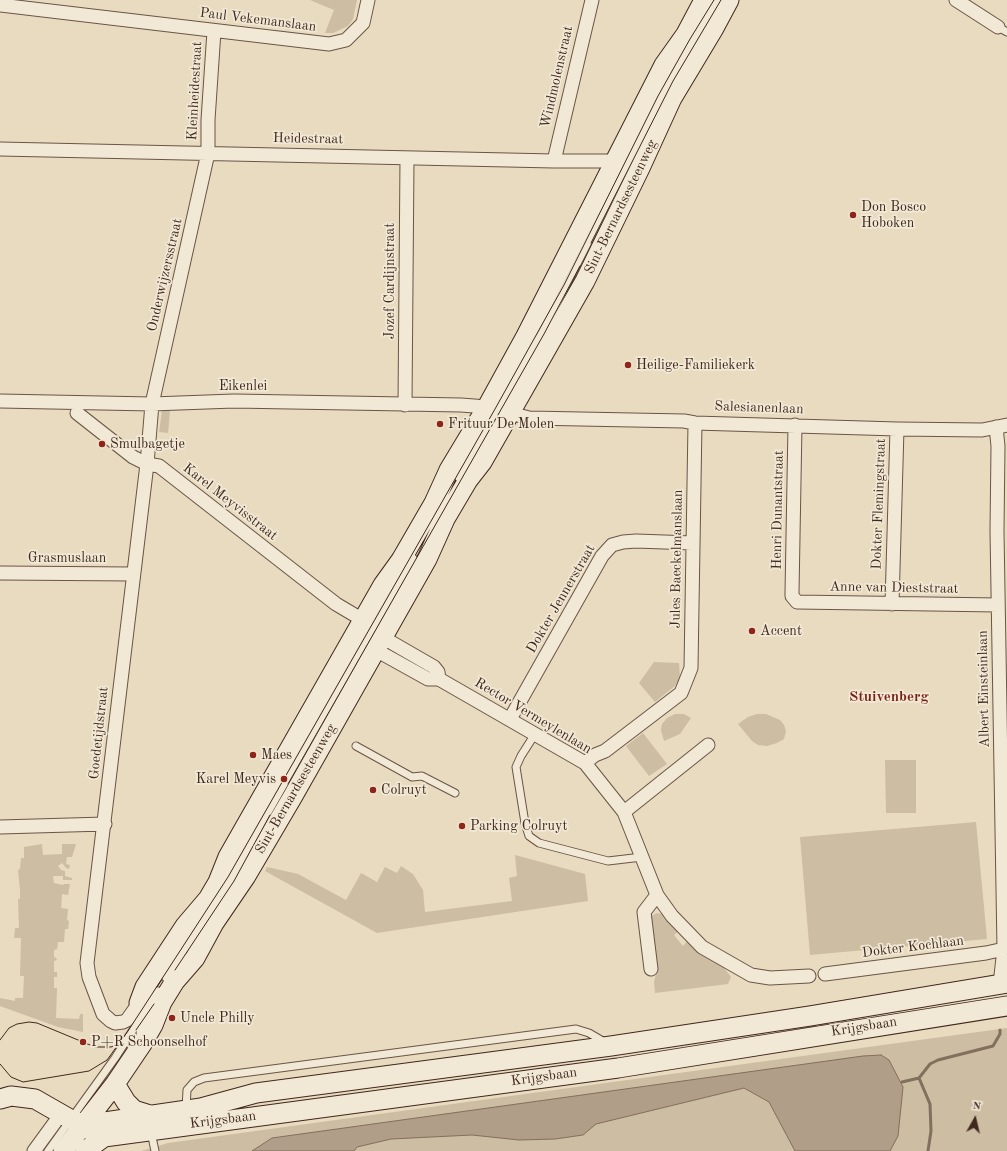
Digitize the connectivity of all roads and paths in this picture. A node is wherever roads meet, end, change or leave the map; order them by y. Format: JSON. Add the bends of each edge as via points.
{"nodes":[{"id":1,"x":368,"y":0,"type":"edge"},
{"id":2,"x":592,"y":0,"type":"edge"},
{"id":3,"x":704,"y":0,"type":"edge"},
{"id":4,"x":718,"y":0,"type":"edge"},
{"id":5,"x":729,"y":0,"type":"edge"},
{"id":6,"x":956,"y":0,"type":"edge"},
{"id":7,"x":0,"y":5,"type":"edge"},
{"id":8,"x":1002,"y":29,"type":"edge"},
{"id":9,"x":214,"y":31,"type":"junction"},
{"id":10,"x":0,"y":149,"type":"edge"},
{"id":11,"x":208,"y":153,"type":"junction"},
{"id":12,"x":407,"y":158,"type":"junction"},
{"id":13,"x":554,"y":161,"type":"junction"},
{"id":14,"x":616,"y":161,"type":"junction"},
{"id":15,"x":0,"y":401,"type":"edge"},
{"id":16,"x":152,"y":404,"type":"junction"},
{"id":17,"x":405,"y":405,"type":"junction"},
{"id":18,"x":498,"y":410,"type":"junction"},
{"id":19,"x":77,"y":413,"type":"dead end"},
{"id":20,"x":695,"y":423,"type":"junction"},
{"id":21,"x":795,"y":425,"type":"junction"},
{"id":22,"x":1001,"y":426,"type":"edge"},
{"id":23,"x":897,"y":429,"type":"junction"},
{"id":24,"x":147,"y":464,"type":"junction"},
{"id":25,"x":456,"y":483,"type":"dead end"},
{"id":26,"x":692,"y":543,"type":"junction"},
{"id":27,"x":418,"y":549,"type":"dead end"},
{"id":28,"x":0,"y":574,"type":"edge"},
{"id":29,"x":133,"y":574,"type":"junction"},
{"id":30,"x":792,"y":596,"type":"joint"},
{"id":31,"x":892,"y":604,"type":"junction"},
{"id":32,"x":998,"y":605,"type":"junction"},
{"id":33,"x":363,"y":620,"type":"junction"},
{"id":34,"x":378,"y":643,"type":"junction"},
{"id":35,"x":406,"y":651,"type":"junction"},
{"id":36,"x":400,"y":663,"type":"junction"},
{"id":37,"x":439,"y":679,"type":"junction"},
{"id":38,"x":510,"y":719,"type":"junction"},
{"id":39,"x":535,"y":734,"type":"junction"},
{"id":40,"x":708,"y":745,"type":"dead end"},
{"id":41,"x":356,"y":746,"type":"dead end"},
{"id":42,"x":1004,"y":759,"type":"edge"},
{"id":43,"x":584,"y":763,"type":"junction"},
{"id":44,"x":455,"y":794,"type":"dead end"},
{"id":45,"x":624,"y":812,"type":"junction"},
{"id":46,"x":105,"y":824,"type":"junction"},
{"id":47,"x":0,"y":827,"type":"edge"},
{"id":48,"x":642,"y":857,"type":"junction"},
{"id":49,"x":657,"y":894,"type":"junction"},
{"id":50,"x":1006,"y":951,"type":"edge"},
{"id":51,"x":651,"y":969,"type":"dead end"},
{"id":52,"x":825,"y":974,"type":"dead end"},
{"id":53,"x":809,"y":976,"type":"dead end"},
{"id":54,"x":1004,"y":984,"type":"edge"},
{"id":55,"x":148,"y":1001,"type":"junction"},
{"id":56,"x":1007,"y":1006,"type":"edge"},
{"id":57,"x":146,"y":1038,"type":"junction"},
{"id":58,"x":611,"y":1046,"type":"junction"},
{"id":59,"x":115,"y":1084,"type":"junction"},
{"id":60,"x":0,"y":1099,"type":"edge"},
{"id":61,"x":186,"y":1110,"type":"junction"},
{"id":62,"x":72,"y":1120,"type":"junction"},
{"id":63,"x":150,"y":1122,"type":"junction"},
{"id":64,"x":205,"y":1123,"type":"junction"},
{"id":65,"x":104,"y":1137,"type":"junction"},
{"id":66,"x":34,"y":1151,"type":"edge"},
{"id":67,"x":48,"y":1151,"type":"edge"},
{"id":68,"x":63,"y":1151,"type":"edge"},
{"id":69,"x":85,"y":1151,"type":"edge"},
{"id":70,"x":155,"y":1151,"type":"edge"}],
"edges":[{"from":1,"to":9,"type":"street","name":"Paul Vekemanslaan","via":[[363,23],[346,40],[329,44]]},
{"from":2,"to":13,"type":"street","name":"Windmolenstraat"},
{"from":3,"to":14,"type":"main road","name":"Sint-Bernardsesteenweg","via":[[688,30],[664,65]]},
{"from":4,"to":18,"type":"lane","via":[[670,80],[566,287]]},
{"from":5,"to":18,"type":"main road","name":"Sint-Bernardsesteenweg","via":[[672,98],[585,281]]},
{"from":6,"to":8,"type":"street"},
{"from":7,"to":9,"type":"street","name":"Paul Vekemanslaan"},
{"from":9,"to":11,"type":"street","name":"Kleinheidestraat"},
{"from":10,"to":11,"type":"street","name":"Heidestraat"},
{"from":11,"to":12,"type":"street","name":"Heidestraat"},
{"from":11,"to":16,"type":"street","name":"Onderwijzersstraat"},
{"from":12,"to":13,"type":"street","name":"Heidestraat"},
{"from":12,"to":17,"type":"street","name":"Jozef Cardijnstraat"},
{"from":13,"to":14,"type":"street","name":"Heidestraat"},
{"from":14,"to":18,"type":"main road","name":"Sint-Bernardsesteenweg","via":[[526,336]]},
{"from":15,"to":16,"type":"street","name":"Eikenlei"},
{"from":16,"to":17,"type":"street","name":"Eikenlei","via":[[234,401]]},
{"from":16,"to":24,"type":"street","name":"Goedetijdstraat"},
{"from":17,"to":18,"type":"street","name":"Eikenlei"},
{"from":18,"to":20,"type":"street","name":"Salesianenlaan","via":[[529,418],[684,420]]},
{"from":18,"to":25,"type":"lane"},
{"from":18,"to":33,"type":"main road","name":"Sint-Bernardsesteenweg","via":[[448,470],[438,494],[405,553]]},
{"from":18,"to":34,"type":"main road","name":"Sint-Bernardsesteenweg","via":[[427,560]]},
{"from":19,"to":24,"type":"street","name":"Karel Meyvisstraat","via":[[133,457]]},
{"from":20,"to":21,"type":"street","name":"Salesianenlaan"},
{"from":20,"to":26,"type":"street","name":"Jules Baeckelmanslaan"},
{"from":21,"to":23,"type":"street","name":"Salesianenlaan"},
{"from":21,"to":30,"type":"street","name":"Henri Dunantstraat"},
{"from":22,"to":23,"type":"street","name":"Salesianenlaan","via":[[982,430]]},
{"from":22,"to":32,"type":"street","name":"Albert Einsteinlaan","via":[[998,446]]},
{"from":23,"to":31,"type":"street","name":"Dokter Flemingstraat"},
{"from":24,"to":29,"type":"street","name":"Goedetijdstraat"},
{"from":24,"to":33,"type":"street","name":"Karel Meyvisstraat","via":[[158,466],[336,604]]},
{"from":26,"to":38,"type":"street","name":"Dokter Jennerstraat","via":[[623,542],[612,545],[602,556]]},
{"from":26,"to":43,"type":"street","name":"Jules Baeckelmanslaan","via":[[691,668],[681,693],[605,752]]},
{"from":27,"to":55,"type":"lane","via":[[231,879]]},
{"from":28,"to":29,"type":"street","name":"Grasmuslaan"},
{"from":29,"to":46,"type":"street","name":"Goedetijdstraat"},
{"from":30,"to":31,"type":"street","name":"Anne van Dieststraat","via":[[797,602]]},
{"from":31,"to":32,"type":"street","name":"Anne van Dieststraat"},
{"from":32,"to":42,"type":"street","name":"Albert Einsteinlaan"},
{"from":33,"to":55,"type":"main road","name":"Sint-Bernardsesteenweg","via":[[228,857],[218,882],[208,899],[185,926]]},
{"from":34,"to":35,"type":"street","name":"Rector Vermeylenlaan"},
{"from":34,"to":36,"type":"street","name":"Rector Vermeylenlaan"},
{"from":34,"to":55,"type":"main road","name":"Sint-Bernardsesteenweg","via":[[333,734],[195,958],[175,981]]},
{"from":35,"to":36,"type":"street"},
{"from":35,"to":37,"type":"street","name":"Rector Vermeylenlaan","via":[[434,667]]},
{"from":36,"to":37,"type":"street","name":"Rector Vermeylenlaan","via":[[428,679]]},
{"from":37,"to":38,"type":"street","name":"Rector Vermeylenlaan"},
{"from":38,"to":39,"type":"street","name":"Rector Vermeylenlaan"},
{"from":39,"to":43,"type":"street","name":"Rector Vermeylenlaan"},
{"from":39,"to":48,"type":"lane","via":[[516,767],[529,836],[539,843],[602,860]]},
{"from":40,"to":45,"type":"street"},
{"from":41,"to":44,"type":"lane","via":[[412,777],[422,776]]},
{"from":42,"to":50,"type":"street","name":"Albert Einsteinlaan"},
{"from":43,"to":45,"type":"street","name":"Rector Vermeylenlaan"},
{"from":45,"to":48,"type":"street","name":"Rector Vermeylenlaan"},
{"from":46,"to":47,"type":"street"},
{"from":46,"to":55,"type":"street","name":"Goedetijdstraat","via":[[87,966],[103,1014],[111,1021],[115,1023],[127,1020]]},
{"from":48,"to":49,"type":"street","name":"Rector Vermeylenlaan"},
{"from":49,"to":51,"type":"street","via":[[644,912]]},
{"from":49,"to":53,"type":"street","name":"Rector Vermeylenlaan","via":[[672,916],[702,947],[738,968],[751,975],[770,978]]},
{"from":50,"to":52,"type":"street","name":"Dokter Kochlaan"},
{"from":50,"to":54,"type":"street","name":"Albert Einsteinlaan"},
{"from":54,"to":58,"type":"main road","name":"Krijgsbaan"},
{"from":55,"to":57,"type":"main road"},
{"from":55,"to":57,"type":"main road","name":"Sint-Bernardsesteenweg","via":[[153,1025]]},
{"from":55,"to":62,"type":"lane","via":[[115,1058]]},
{"from":56,"to":64,"type":"main road","name":"Krijgsbaan","via":[[618,1068]]},
{"from":57,"to":59,"type":"main road","name":"Sint-Bernardsesteenweg"},
{"from":58,"to":61,"type":"main road","name":"Krijgsbaan","via":[[256,1093]]},
{"from":58,"to":61,"type":"lane","via":[[589,1033],[576,1029],[204,1078],[194,1082],[187,1090]]},
{"from":59,"to":62,"type":"main road","name":"Sint-Bernardsesteenweg"},
{"from":59,"to":63,"type":"main road","via":[[126,1102]]},
{"from":60,"to":62,"type":"main road","via":[[11,1096],[35,1099]]},
{"from":61,"to":63,"type":"main road","name":"Krijgsbaan"},
{"from":61,"to":64,"type":"lane"},
{"from":62,"to":63,"type":"main road","name":"Krijgsbaan"},
{"from":62,"to":65,"type":"main road"},
{"from":62,"to":66,"type":"street","name":"Sint-Bernardsesteenweg"},
{"from":62,"to":67,"type":"lane"},
{"from":62,"to":68,"type":"main road","name":"Sint-Bernardsesteenweg"},
{"from":63,"to":64,"type":"main road","name":"Krijgsbaan"},
{"from":63,"to":65,"type":"main road","name":"Krijgsbaan"},
{"from":63,"to":70,"type":"lane"},
{"from":65,"to":69,"type":"main road"}]}
